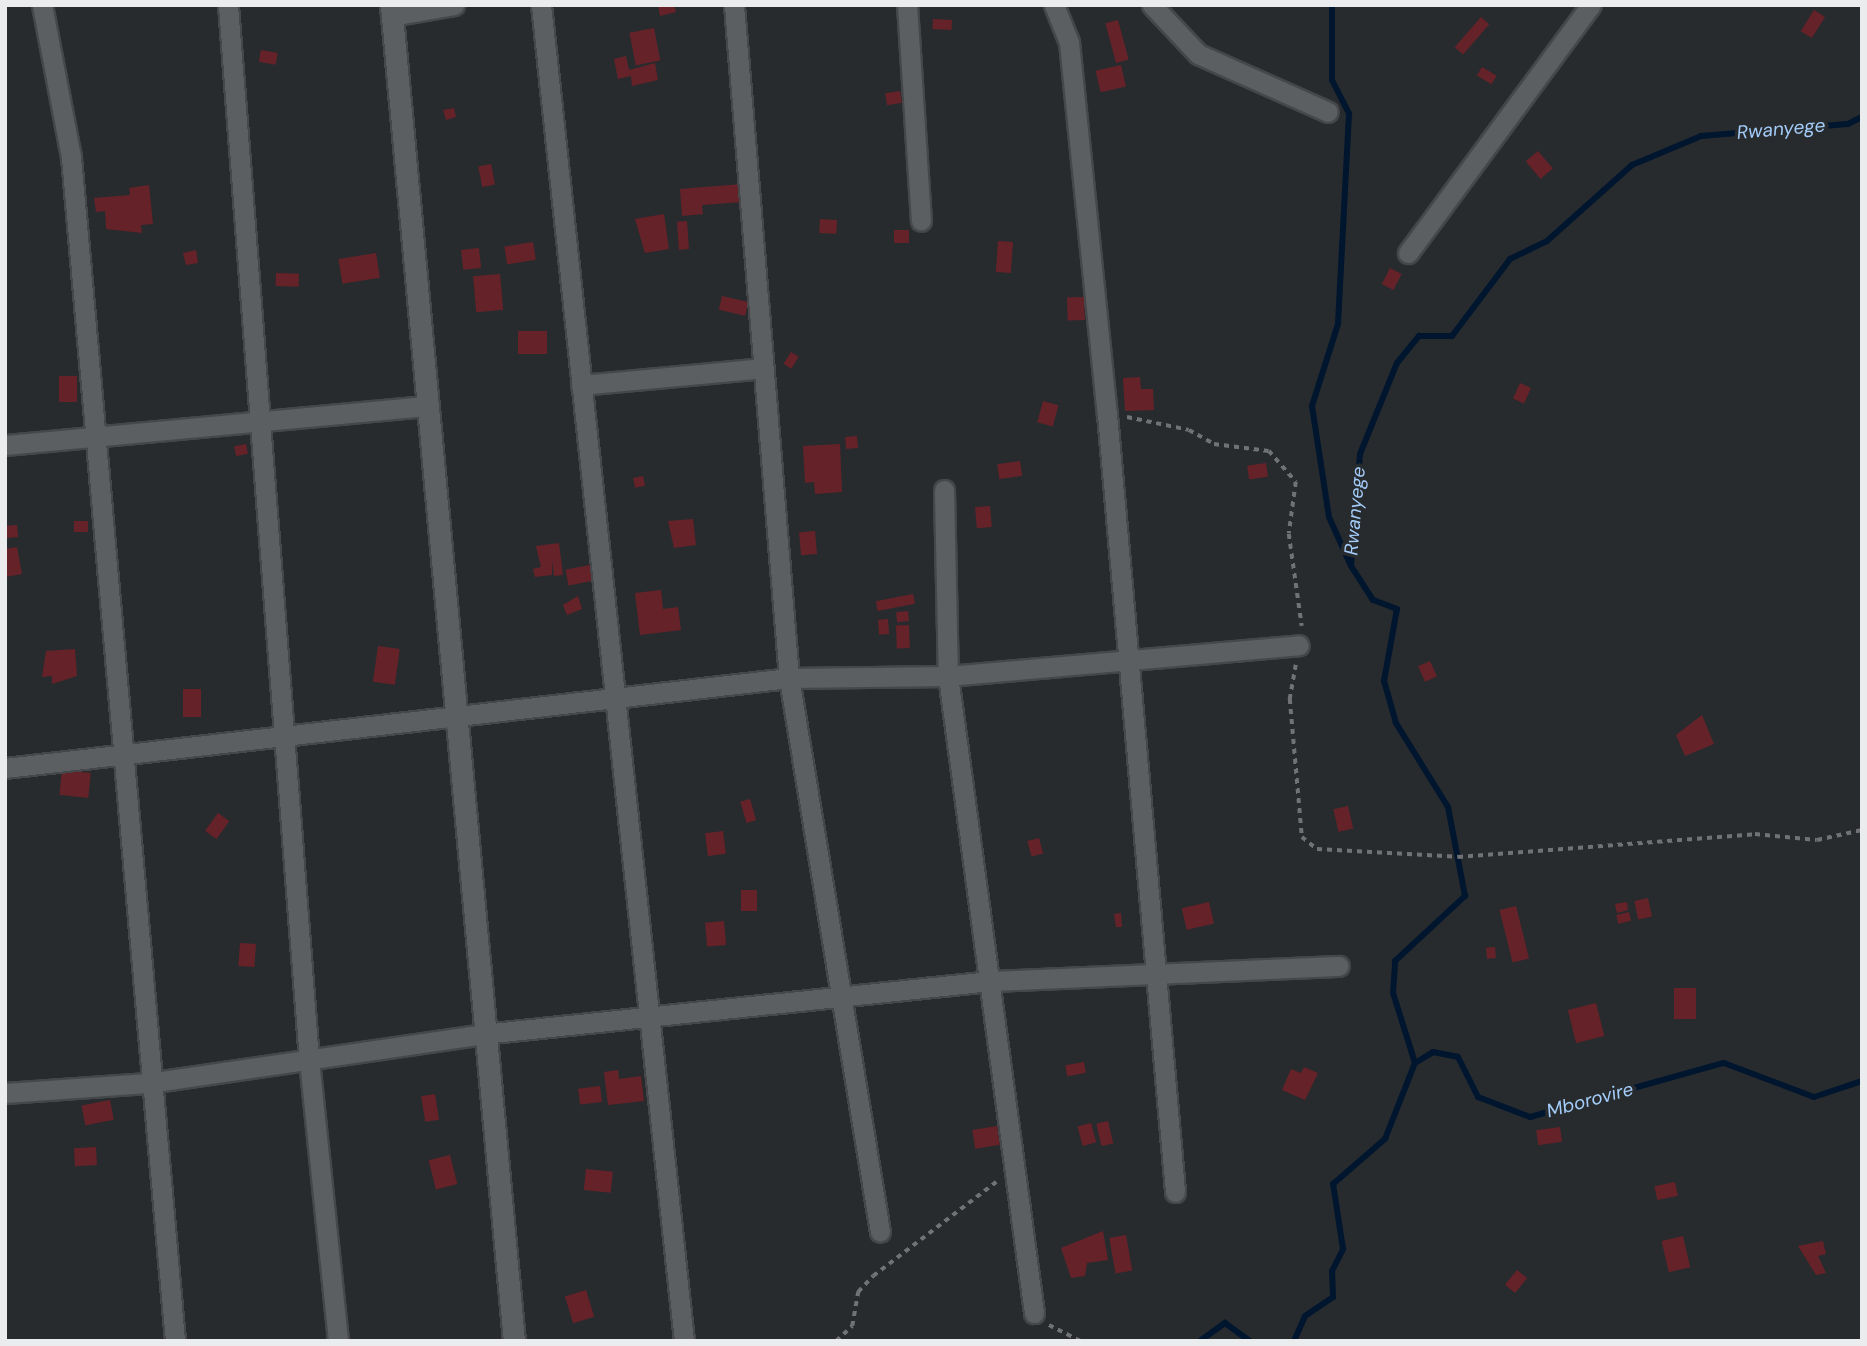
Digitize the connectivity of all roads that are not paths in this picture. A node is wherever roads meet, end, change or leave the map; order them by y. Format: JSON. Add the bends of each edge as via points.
{"nodes":[{"id":1,"x":42,"y":5,"type":"edge"},
{"id":2,"x":228,"y":5,"type":"edge"},
{"id":3,"x":454,"y":5,"type":"edge"},
{"id":4,"x":541,"y":5,"type":"edge"},
{"id":5,"x":734,"y":5,"type":"edge"},
{"id":6,"x":907,"y":5,"type":"edge"},
{"id":7,"x":1054,"y":5,"type":"edge"},
{"id":8,"x":1152,"y":5,"type":"edge"},
{"id":9,"x":1591,"y":5,"type":"edge"},
{"id":10,"x":391,"y":10,"type":"edge"},
{"id":11,"x":1328,"y":112,"type":"dead end"},
{"id":12,"x":921,"y":221,"type":"dead end"},
{"id":13,"x":1408,"y":253,"type":"dead end"},
{"id":14,"x":763,"y":368,"type":"junction"},
{"id":15,"x":581,"y":385,"type":"junction"},
{"id":16,"x":427,"y":406,"type":"junction"},
{"id":17,"x":256,"y":422,"type":"junction"},
{"id":18,"x":96,"y":436,"type":"junction"},
{"id":19,"x":5,"y":445,"type":"edge"},
{"id":20,"x":944,"y":490,"type":"dead end"},
{"id":21,"x":1299,"y":645,"type":"road end"},
{"id":22,"x":1130,"y":661,"type":"junction"},
{"id":23,"x":948,"y":676,"type":"junction"},
{"id":24,"x":789,"y":678,"type":"junction"},
{"id":25,"x":613,"y":698,"type":"junction"},
{"id":26,"x":457,"y":718,"type":"junction"},
{"id":27,"x":284,"y":739,"type":"junction"},
{"id":28,"x":121,"y":752,"type":"junction"},
{"id":29,"x":5,"y":768,"type":"edge"},
{"id":30,"x":1339,"y":966,"type":"dead end"},
{"id":31,"x":1158,"y":973,"type":"junction"},
{"id":32,"x":991,"y":981,"type":"junction"},
{"id":33,"x":838,"y":997,"type":"junction"},
{"id":34,"x":646,"y":1017,"type":"junction"},
{"id":35,"x":483,"y":1034,"type":"junction"},
{"id":36,"x":309,"y":1060,"type":"junction"},
{"id":37,"x":148,"y":1083,"type":"junction"},
{"id":38,"x":5,"y":1093,"type":"edge"},
{"id":39,"x":1175,"y":1192,"type":"dead end"},
{"id":40,"x":880,"y":1232,"type":"dead end"},
{"id":41,"x":1034,"y":1313,"type":"road end"},
{"id":42,"x":175,"y":1341,"type":"edge"},
{"id":43,"x":338,"y":1341,"type":"edge"},
{"id":44,"x":514,"y":1341,"type":"edge"},
{"id":45,"x":684,"y":1341,"type":"edge"}],
"edges":[{"from":1,"to":18,"type":"street","via":[[71,157]]},
{"from":2,"to":17,"type":"street"},
{"from":3,"to":10,"type":"street"},
{"from":4,"to":15,"type":"street"},
{"from":5,"to":14,"type":"street"},
{"from":6,"to":12,"type":"street"},
{"from":7,"to":22,"type":"street","via":[[1069,42]]},
{"from":8,"to":11,"type":"street","via":[[1198,54]]},
{"from":9,"to":13,"type":"street"},
{"from":10,"to":16,"type":"street"},
{"from":14,"to":15,"type":"street"},
{"from":14,"to":24,"type":"street"},
{"from":15,"to":25,"type":"street"},
{"from":16,"to":17,"type":"street"},
{"from":16,"to":26,"type":"street"},
{"from":17,"to":18,"type":"street"},
{"from":17,"to":27,"type":"street"},
{"from":18,"to":19,"type":"street"},
{"from":18,"to":28,"type":"street"},
{"from":20,"to":23,"type":"street"},
{"from":21,"to":22,"type":"street"},
{"from":22,"to":23,"type":"street"},
{"from":22,"to":31,"type":"street"},
{"from":23,"to":24,"type":"street"},
{"from":23,"to":32,"type":"street"},
{"from":24,"to":25,"type":"street"},
{"from":24,"to":33,"type":"street"},
{"from":25,"to":26,"type":"street"},
{"from":25,"to":34,"type":"street"},
{"from":26,"to":27,"type":"street"},
{"from":26,"to":35,"type":"street"},
{"from":27,"to":28,"type":"street"},
{"from":27,"to":36,"type":"street"},
{"from":28,"to":29,"type":"street"},
{"from":28,"to":37,"type":"street"},
{"from":30,"to":31,"type":"street"},
{"from":31,"to":32,"type":"street"},
{"from":31,"to":39,"type":"street"},
{"from":32,"to":33,"type":"street"},
{"from":32,"to":41,"type":"street"},
{"from":33,"to":34,"type":"street"},
{"from":33,"to":40,"type":"street"},
{"from":34,"to":35,"type":"street"},
{"from":34,"to":45,"type":"street"},
{"from":35,"to":36,"type":"street"},
{"from":35,"to":44,"type":"street"},
{"from":36,"to":37,"type":"street"},
{"from":36,"to":43,"type":"street"},
{"from":37,"to":38,"type":"street"},
{"from":37,"to":42,"type":"street"}]}
